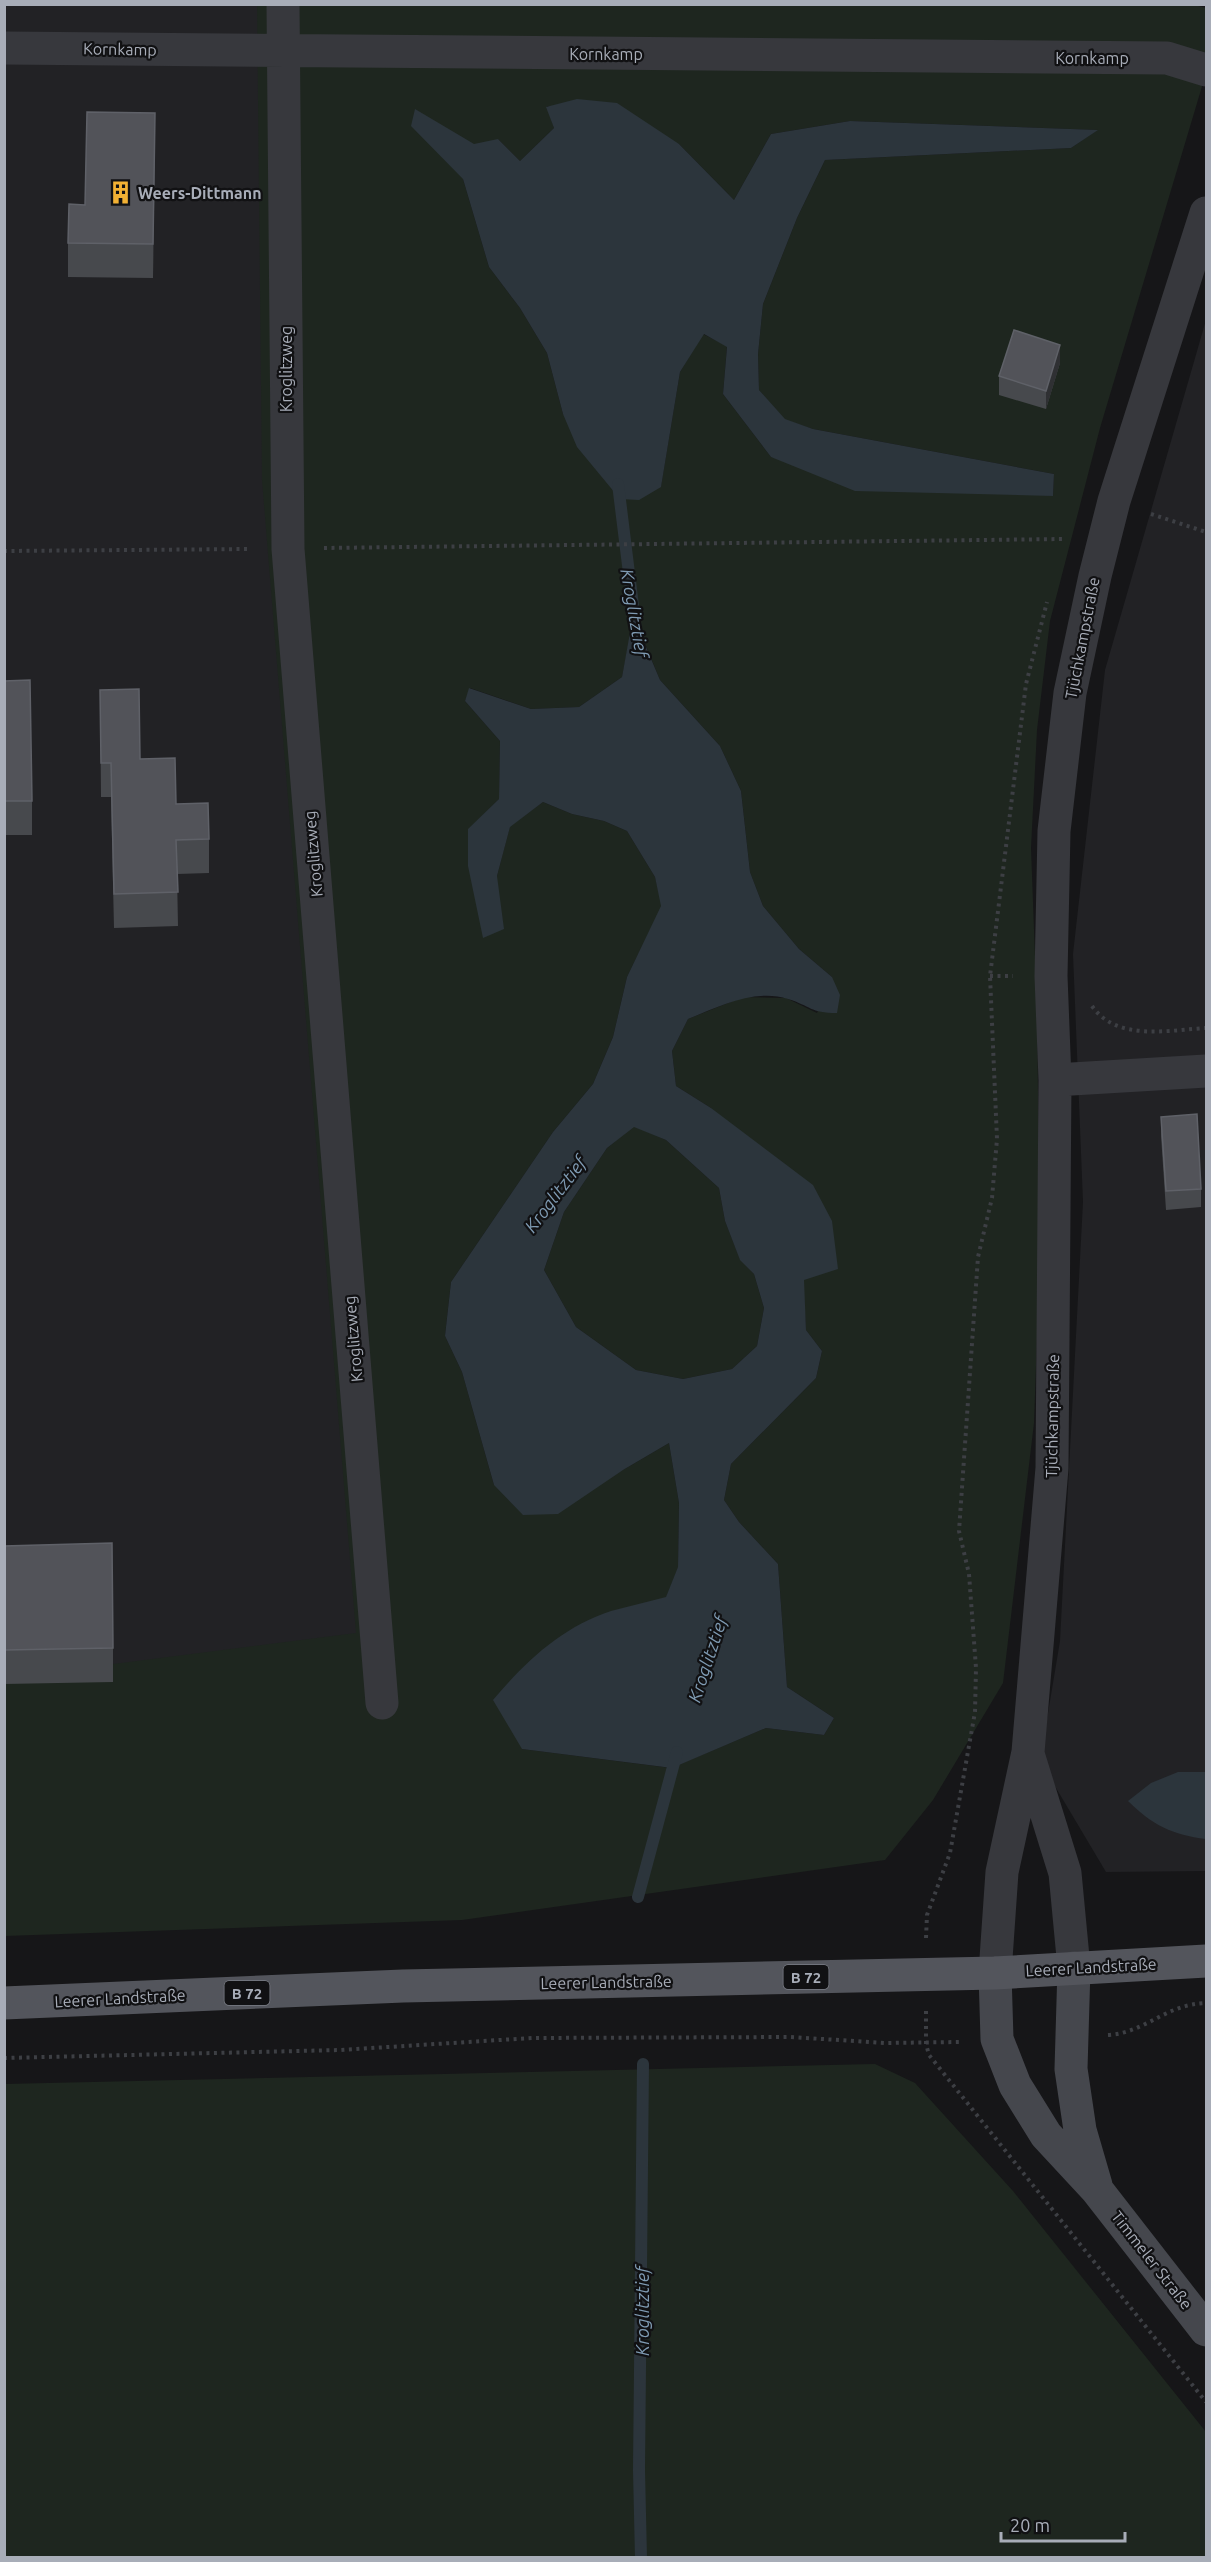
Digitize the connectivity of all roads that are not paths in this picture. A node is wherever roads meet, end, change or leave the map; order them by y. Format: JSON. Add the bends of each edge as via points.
{"nodes":[{"id":1,"x":283,"y":4,"type":"edge"},
{"id":2,"x":4,"y":48,"type":"edge"},
{"id":3,"x":284,"y":51,"type":"junction"},
{"id":4,"x":1206,"y":70,"type":"edge"},
{"id":5,"x":1206,"y":213,"type":"edge"},
{"id":6,"x":1206,"y":1071,"type":"edge"},
{"id":7,"x":1055,"y":1080,"type":"junction"},
{"id":8,"x":382,"y":1702,"type":"dead end"},
{"id":9,"x":1028,"y":1752,"type":"junction"},
{"id":10,"x":1206,"y":1961,"type":"edge"},
{"id":11,"x":1074,"y":1968,"type":"junction"},
{"id":12,"x":995,"y":1972,"type":"junction"},
{"id":13,"x":4,"y":2003,"type":"edge"},
{"id":14,"x":1097,"y":2190,"type":"junction"},
{"id":15,"x":1206,"y":2330,"type":"edge"}],
"edges":[{"from":1,"to":3,"type":"street","name":"Kroglitzweg"},
{"from":2,"to":3,"type":"street","name":"Kornkamp"},
{"from":3,"to":4,"type":"street","name":"Kornkamp","via":[[1167,58]]},
{"from":3,"to":8,"type":"street","name":"Kroglitzweg","via":[[288,549]]},
{"from":5,"to":7,"type":"street","name":"Tjüchkampstraße","via":[[1114,501],[1070,693],[1054,831],[1051,976]]},
{"from":6,"to":7,"type":"street"},
{"from":7,"to":9,"type":"street","name":"Tjüchkampstraße","via":[[1052,1468]]},
{"from":9,"to":11,"type":"street","name":"Tjüchkampstraße","via":[[1065,1873]]},
{"from":9,"to":12,"type":"street","name":"Tjüchkampstraße","via":[[1002,1872]]},
{"from":10,"to":11,"type":"main road","name":"Leerer Landstraße","number":"B 72"},
{"from":11,"to":12,"type":"main road","name":"Leerer Landstraße","number":"B 72"},
{"from":11,"to":14,"type":"main road","name":"Timmeler Straße","via":[[1071,2069],[1080,2130]]},
{"from":12,"to":13,"type":"main road","name":"Leerer Landstraße","number":"B 72","via":[[404,1986]]},
{"from":12,"to":14,"type":"main road","name":"Timmeler Straße","via":[[997,2039],[1015,2085],[1046,2135]]},
{"from":14,"to":15,"type":"main road","name":"Timmeler Straße"}]}
